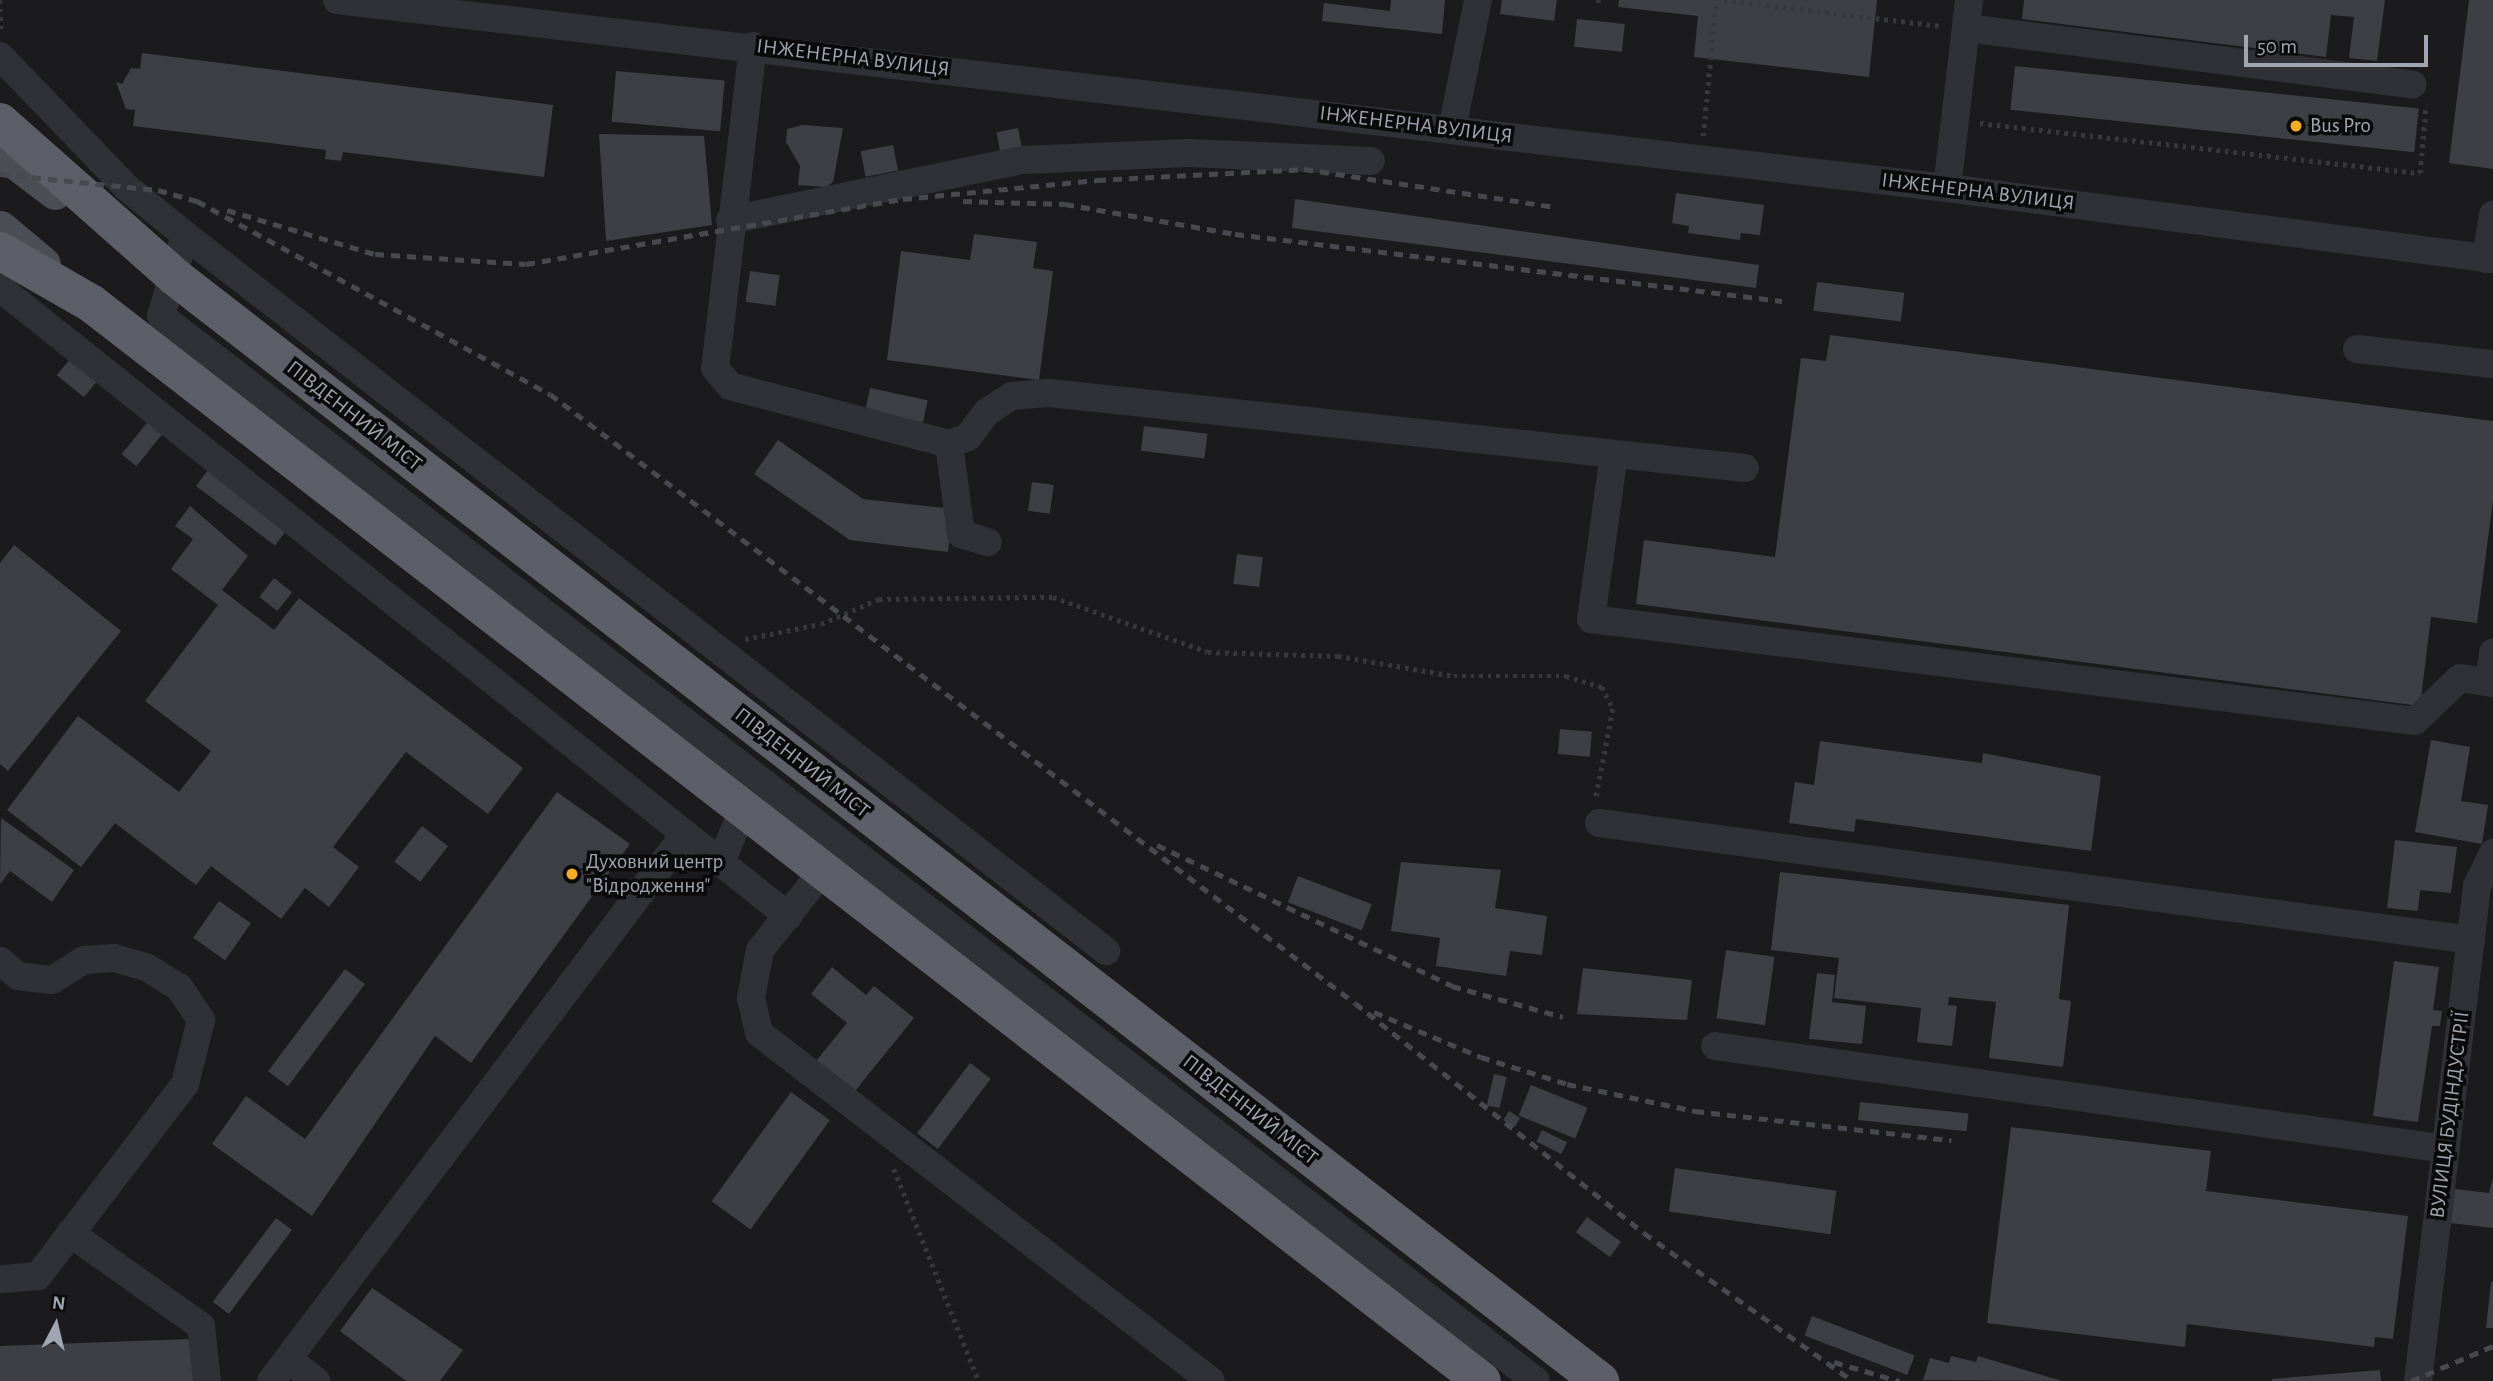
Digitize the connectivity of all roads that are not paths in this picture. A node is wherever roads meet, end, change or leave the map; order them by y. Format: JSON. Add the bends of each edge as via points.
{"nodes":[{"id":1,"x":337,"y":0,"type":"edge"},
{"id":2,"x":1478,"y":0,"type":"edge"},
{"id":3,"x":1969,"y":0,"type":"edge"},
{"id":4,"x":1966,"y":28,"type":"junction"},
{"id":5,"x":752,"y":46,"type":"junction"},
{"id":6,"x":0,"y":56,"type":"edge"},
{"id":7,"x":2412,"y":84,"type":"road end"},
{"id":8,"x":0,"y":122,"type":"edge"},
{"id":9,"x":1452,"y":129,"type":"junction"},
{"id":10,"x":0,"y":150,"type":"edge"},
{"id":11,"x":1371,"y":162,"type":"dead end"},
{"id":12,"x":1947,"y":188,"type":"junction"},
{"id":13,"x":2493,"y":215,"type":"edge"},
{"id":14,"x":730,"y":220,"type":"junction"},
{"id":15,"x":0,"y":228,"type":"edge"},
{"id":16,"x":185,"y":235,"type":"junction"},
{"id":17,"x":0,"y":251,"type":"edge"},
{"id":18,"x":2489,"y":259,"type":"edge"},
{"id":19,"x":175,"y":277,"type":"junction"},
{"id":20,"x":0,"y":288,"type":"edge"},
{"id":21,"x":92,"y":304,"type":"junction"},
{"id":22,"x":2357,"y":349,"type":"dead end"},
{"id":23,"x":2493,"y":364,"type":"edge"},
{"id":24,"x":229,"y":369,"type":"junction"},
{"id":25,"x":197,"y":443,"type":"junction"},
{"id":26,"x":949,"y":444,"type":"junction"},
{"id":27,"x":1614,"y":453,"type":"junction"},
{"id":28,"x":1745,"y":468,"type":"dead end"},
{"id":29,"x":988,"y":542,"type":"dead end"},
{"id":30,"x":2493,"y":652,"type":"edge"},
{"id":31,"x":2491,"y":682,"type":"edge"},
{"id":32,"x":757,"y":777,"type":"junction"},
{"id":33,"x":1599,"y":823,"type":"road end"},
{"id":34,"x":685,"y":834,"type":"junction"},
{"id":35,"x":844,"y":844,"type":"junction"},
{"id":36,"x":2493,"y":853,"type":"edge"},
{"id":37,"x":721,"y":862,"type":"junction"},
{"id":38,"x":788,"y":916,"type":"junction"},
{"id":39,"x":2471,"y":940,"type":"junction"},
{"id":40,"x":1107,"y":951,"type":"dead end"},
{"id":41,"x":0,"y":961,"type":"edge"},
{"id":42,"x":1715,"y":1046,"type":"dead end"},
{"id":43,"x":2446,"y":1149,"type":"junction"},
{"id":44,"x":71,"y":1233,"type":"junction"},
{"id":45,"x":0,"y":1279,"type":"edge"},
{"id":46,"x":288,"y":1359,"type":"junction"},
{"id":47,"x":2418,"y":1375,"type":"edge"},
{"id":48,"x":207,"y":1381,"type":"edge"},
{"id":49,"x":271,"y":1381,"type":"edge"},
{"id":50,"x":316,"y":1381,"type":"edge"},
{"id":51,"x":1211,"y":1381,"type":"edge"},
{"id":52,"x":1482,"y":1381,"type":"edge"},
{"id":53,"x":1536,"y":1381,"type":"edge"},
{"id":54,"x":1600,"y":1381,"type":"edge"},
{"id":55,"x":2392,"y":1381,"type":"edge"}],
"edges":[{"from":1,"to":5,"type":"street","name":"ІНЖЕНЕРНА ВУЛИЦЯ"},
{"from":2,"to":9,"type":"street"},
{"from":3,"to":4,"type":"street"},
{"from":4,"to":7,"type":"street"},
{"from":4,"to":12,"type":"street"},
{"from":5,"to":9,"type":"street","name":"ІНЖЕНЕРНА ВУЛИЦЯ"},
{"from":5,"to":14,"type":"street"},
{"from":6,"to":16,"type":"street","via":[[126,187]]},
{"from":8,"to":19,"type":"highway"},
{"from":9,"to":12,"type":"street","name":"ІНЖЕНЕРНА ВУЛИЦЯ"},
{"from":10,"to":19,"type":"main road","name":"ПІВДЕННИЙ МІСТ"},
{"from":11,"to":14,"type":"street","via":[[1189,153],[1023,160]]},
{"from":12,"to":18,"type":"street","name":"ІНЖЕНЕРНА ВУЛИЦЯ"},
{"from":13,"to":18,"type":"street"},
{"from":14,"to":26,"type":"street","via":[[715,368],[730,386]]},
{"from":15,"to":21,"type":"main road"},
{"from":16,"to":24,"type":"street","via":[[161,316]]},
{"from":16,"to":40,"type":"street"},
{"from":17,"to":21,"type":"highway"},
{"from":19,"to":54,"type":"highway","name":"ПІВДЕННИЙ МІСТ"},
{"from":20,"to":25,"type":"street"},
{"from":21,"to":52,"type":"highway"},
{"from":22,"to":23,"type":"street"},
{"from":24,"to":25,"type":"street"},
{"from":24,"to":32,"type":"street"},
{"from":25,"to":34,"type":"street"},
{"from":26,"to":27,"type":"street","via":[[968,437],[987,412],[1012,396],[1050,393]]},
{"from":26,"to":29,"type":"street","via":[[961,534]]},
{"from":27,"to":28,"type":"street"},
{"from":27,"to":31,"type":"street","via":[[1591,619],[2415,721],[2460,678]]},
{"from":30,"to":31,"type":"street"},
{"from":32,"to":35,"type":"street"},
{"from":32,"to":37,"type":"street"},
{"from":33,"to":39,"type":"street"},
{"from":34,"to":37,"type":"street"},
{"from":34,"to":46,"type":"street"},
{"from":35,"to":38,"type":"street"},
{"from":35,"to":53,"type":"street"},
{"from":36,"to":39,"type":"street","name":"ВУЛИЦЯ БУДІНДУСТРІЇ","via":[[2477,886]]},
{"from":37,"to":38,"type":"street"},
{"from":38,"to":51,"type":"street","via":[[760,950],[751,998],[759,1033]]},
{"from":39,"to":43,"type":"street","name":"ВУЛИЦЯ БУДІНДУСТРІЇ"},
{"from":41,"to":44,"type":"street","via":[[18,976],[52,980],[84,960],[114,958],[148,968],[179,987],[201,1020],[185,1084]]},
{"from":42,"to":43,"type":"street"},
{"from":43,"to":47,"type":"street","name":"ВУЛИЦЯ БУДІНДУСТРІЇ"},
{"from":44,"to":45,"type":"street","via":[[38,1276]]},
{"from":44,"to":48,"type":"street","via":[[201,1326]]},
{"from":46,"to":49,"type":"street"},
{"from":46,"to":50,"type":"street"},
{"from":47,"to":55,"type":"street"}]}
